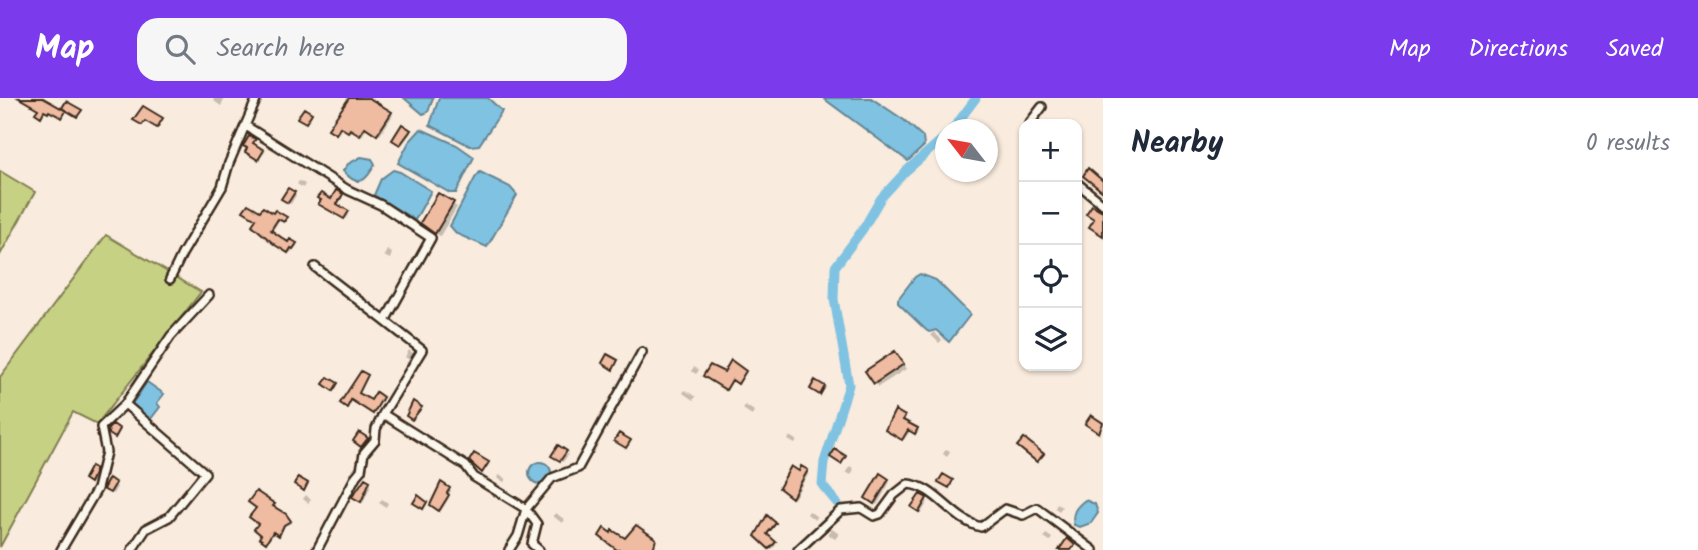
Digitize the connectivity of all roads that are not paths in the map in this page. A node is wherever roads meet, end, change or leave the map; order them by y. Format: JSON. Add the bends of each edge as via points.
{"nodes":[{"id":1,"x":257,"y":98,"type":"edge"},
{"id":2,"x":1042,"y":107,"type":"dead end"},
{"id":3,"x":1033,"y":119,"type":"edge"},
{"id":4,"x":246,"y":125,"type":"junction"},
{"id":5,"x":1082,"y":187,"type":"edge"},
{"id":6,"x":1103,"y":204,"type":"edge"},
{"id":7,"x":315,"y":267,"type":"dead end"},
{"id":8,"x":170,"y":279,"type":"dead end"},
{"id":9,"x":209,"y":295,"type":"dead end"},
{"id":10,"x":385,"y":321,"type":"junction"},
{"id":11,"x":642,"y":352,"type":"dead end"},
{"id":12,"x":125,"y":404,"type":"junction"},
{"id":13,"x":383,"y":414,"type":"junction"},
{"id":14,"x":526,"y":509,"type":"junction"},
{"id":15,"x":61,"y":550,"type":"edge"},
{"id":16,"x":132,"y":550,"type":"edge"},
{"id":17,"x":317,"y":550,"type":"edge"},
{"id":18,"x":509,"y":550,"type":"edge"},
{"id":19,"x":538,"y":550,"type":"edge"},
{"id":20,"x":798,"y":550,"type":"edge"},
{"id":21,"x":1093,"y":550,"type":"edge"}],
"edges":[{"from":1,"to":4,"type":"street"},
{"from":2,"to":3,"type":"street"},
{"from":4,"to":8,"type":"street","via":[[222,187]]},
{"from":4,"to":10,"type":"street","via":[[431,238]]},
{"from":5,"to":6,"type":"street"},
{"from":7,"to":10,"type":"street"},
{"from":9,"to":12,"type":"street","via":[[171,336]]},
{"from":10,"to":13,"type":"street","via":[[422,350]]},
{"from":11,"to":14,"type":"street","via":[[578,468],[552,478]]},
{"from":12,"to":15,"type":"street","via":[[101,427],[106,453],[97,489]]},
{"from":12,"to":16,"type":"street","via":[[205,473],[169,517],[146,529]]},
{"from":13,"to":14,"type":"street"},
{"from":13,"to":17,"type":"street","via":[[361,470]]},
{"from":14,"to":18,"type":"street"},
{"from":14,"to":19,"type":"street","via":[[537,524],[532,544]]},
{"from":20,"to":21,"type":"street","via":[[841,510],[861,508],[874,516],[880,514],[908,484],[929,491],[966,524],[981,527],[1005,509],[1023,515],[1037,508]]}]}
